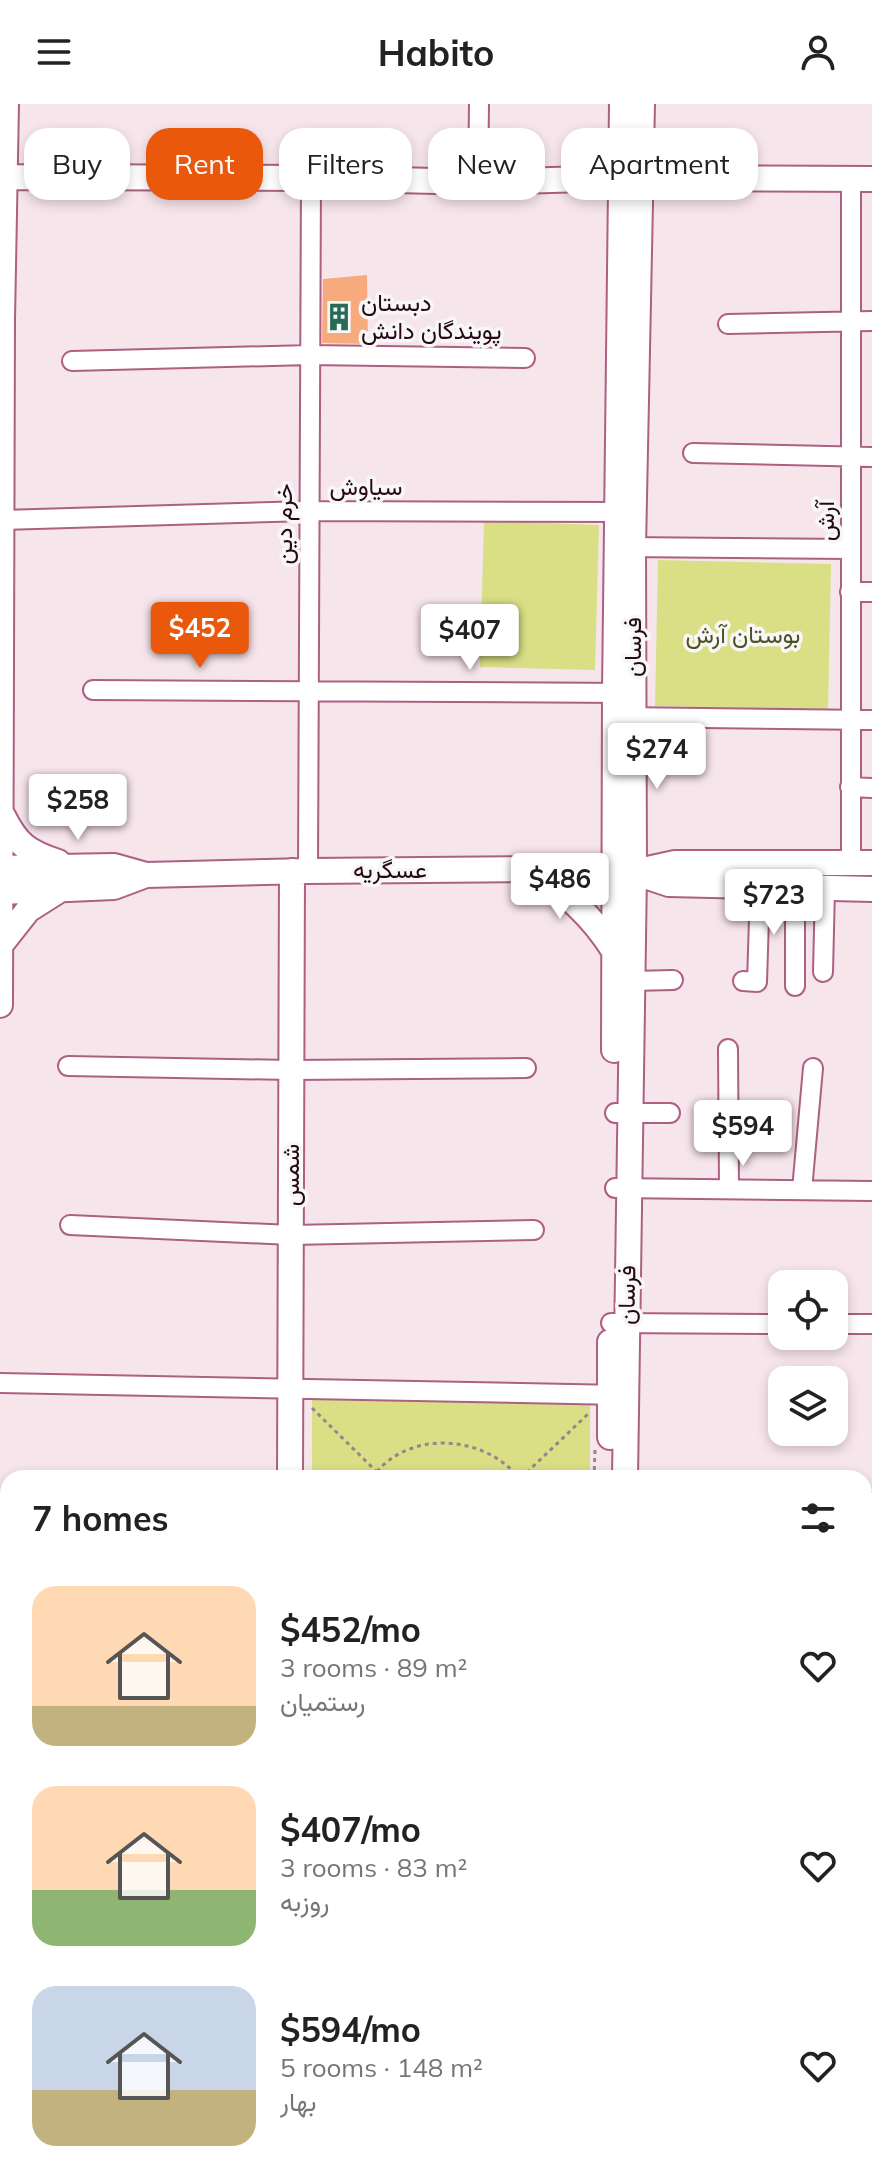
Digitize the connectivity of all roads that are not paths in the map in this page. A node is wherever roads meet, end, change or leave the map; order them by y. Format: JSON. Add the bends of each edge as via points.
{"nodes":[{"id":1,"x":6,"y":104,"type":"edge"},
{"id":2,"x":479,"y":104,"type":"edge"},
{"id":3,"x":622,"y":104,"type":"edge"},
{"id":4,"x":642,"y":104,"type":"edge"},
{"id":5,"x":479,"y":128,"type":"edge"},
{"id":6,"x":625,"y":128,"type":"edge"},
{"id":7,"x":639,"y":128,"type":"edge"},
{"id":8,"x":5,"y":177,"type":"junction"},
{"id":9,"x":279,"y":178,"type":"edge"},
{"id":10,"x":758,"y":179,"type":"edge"},
{"id":11,"x":862,"y":179,"type":"edge"},
{"id":12,"x":311,"y":200,"type":"edge"},
{"id":13,"x":632,"y":200,"type":"edge"},
{"id":14,"x":872,"y":321,"type":"edge"},
{"id":15,"x":851,"y":322,"type":"junction"},
{"id":16,"x":728,"y":324,"type":"dead end"},
{"id":17,"x":309,"y":355,"type":"junction"},
{"id":18,"x":525,"y":358,"type":"dead end"},
{"id":19,"x":72,"y":361,"type":"dead end"},
{"id":20,"x":693,"y":453,"type":"dead end"},
{"id":21,"x":850,"y":457,"type":"junction"},
{"id":22,"x":872,"y":457,"type":"edge"},
{"id":23,"x":308,"y":511,"type":"junction"},
{"id":24,"x":625,"y":512,"type":"junction"},
{"id":25,"x":2,"y":520,"type":"junction"},
{"id":26,"x":625,"y":547,"type":"junction"},
{"id":27,"x":850,"y":549,"type":"junction"},
{"id":28,"x":850,"y":592,"type":"junction"},
{"id":29,"x":872,"y":592,"type":"edge"},
{"id":30,"x":93,"y":690,"type":"dead end"},
{"id":31,"x":307,"y":693,"type":"junction"},
{"id":32,"x":624,"y":705,"type":"junction"},
{"id":33,"x":872,"y":720,"type":"edge"},
{"id":34,"x":850,"y":721,"type":"junction"},
{"id":35,"x":850,"y":787,"type":"junction"},
{"id":36,"x":872,"y":788,"type":"edge"},
{"id":37,"x":2,"y":813,"type":"junction"},
{"id":38,"x":862,"y":863,"type":"edge"},
{"id":39,"x":71,"y":866,"type":"junction"},
{"id":40,"x":531,"y":869,"type":"junction"},
{"id":41,"x":300,"y":871,"type":"junction"},
{"id":42,"x":624,"y":871,"type":"junction"},
{"id":43,"x":146,"y":875,"type":"junction"},
{"id":44,"x":1,"y":880,"type":"edge"},
{"id":45,"x":760,"y":887,"type":"junction"},
{"id":46,"x":795,"y":888,"type":"junction"},
{"id":47,"x":825,"y":888,"type":"junction"},
{"id":48,"x":61,"y":889,"type":"junction"},
{"id":49,"x":872,"y":889,"type":"edge"},
{"id":50,"x":2,"y":943,"type":"junction"},
{"id":51,"x":614,"y":951,"type":"junction"},
{"id":52,"x":823,"y":972,"type":"dead end"},
{"id":53,"x":673,"y":980,"type":"dead end"},
{"id":54,"x":632,"y":981,"type":"junction"},
{"id":55,"x":743,"y":981,"type":"dead end"},
{"id":56,"x":795,"y":986,"type":"dead end"},
{"id":57,"x":0,"y":1005,"type":"edge"},
{"id":58,"x":728,"y":1049,"type":"dead end"},
{"id":59,"x":68,"y":1066,"type":"dead end"},
{"id":60,"x":526,"y":1068,"type":"dead end"},
{"id":61,"x":813,"y":1068,"type":"dead end"},
{"id":62,"x":290,"y":1070,"type":"junction"},
{"id":63,"x":622,"y":1113,"type":"junction"},
{"id":64,"x":670,"y":1113,"type":"dead end"},
{"id":65,"x":622,"y":1188,"type":"junction"},
{"id":66,"x":729,"y":1189,"type":"junction"},
{"id":67,"x":802,"y":1190,"type":"junction"},
{"id":68,"x":872,"y":1191,"type":"edge"},
{"id":69,"x":70,"y":1225,"type":"dead end"},
{"id":70,"x":534,"y":1230,"type":"dead end"},
{"id":71,"x":291,"y":1235,"type":"junction"},
{"id":72,"x":619,"y":1323,"type":"junction"},
{"id":73,"x":768,"y":1324,"type":"edge"},
{"id":74,"x":848,"y":1324,"type":"edge"},
{"id":75,"x":872,"y":1324,"type":"edge"},
{"id":76,"x":0,"y":1383,"type":"edge"},
{"id":77,"x":292,"y":1389,"type":"junction"},
{"id":78,"x":617,"y":1395,"type":"junction"},
{"id":79,"x":290,"y":1470,"type":"edge"},
{"id":80,"x":612,"y":1470,"type":"edge"},
{"id":81,"x":624,"y":1470,"type":"edge"}],
"edges":[{"from":1,"to":8,"type":"street"},
{"from":2,"to":5,"type":"street"},
{"from":3,"to":6,"type":"street","name":"فرسان"},
{"from":4,"to":7,"type":"street","name":"فرسان"},
{"from":8,"to":9,"type":"street"},
{"from":8,"to":25,"type":"street"},
{"from":10,"to":11,"type":"street"},
{"from":11,"to":15,"type":"street","name":"آرش"},
{"from":12,"to":17,"type":"street","name":"خرم دین"},
{"from":13,"to":24,"type":"street","name":"فرسان"},
{"from":14,"to":15,"type":"street"},
{"from":15,"to":16,"type":"street"},
{"from":15,"to":21,"type":"street","name":"آرش"},
{"from":17,"to":18,"type":"street"},
{"from":17,"to":19,"type":"street"},
{"from":17,"to":23,"type":"street","name":"خرم دین"},
{"from":20,"to":21,"type":"street"},
{"from":21,"to":22,"type":"street"},
{"from":21,"to":27,"type":"street","name":"آرش"},
{"from":23,"to":24,"type":"street","name":"سیاوش"},
{"from":23,"to":25,"type":"street","name":"سیاوش"},
{"from":23,"to":31,"type":"street","name":"خرم دین"},
{"from":24,"to":26,"type":"street","name":"فرسان"},
{"from":25,"to":37,"type":"street"},
{"from":26,"to":27,"type":"street"},
{"from":26,"to":32,"type":"street","name":"فرسان"},
{"from":27,"to":28,"type":"street","name":"آرش"},
{"from":28,"to":29,"type":"street"},
{"from":28,"to":34,"type":"street","name":"آرش"},
{"from":30,"to":31,"type":"street"},
{"from":31,"to":32,"type":"street"},
{"from":31,"to":41,"type":"street","name":"خرم دین"},
{"from":32,"to":34,"type":"street"},
{"from":32,"to":42,"type":"street","name":"فرسان"},
{"from":33,"to":34,"type":"street"},
{"from":34,"to":35,"type":"street","name":"آرش"},
{"from":35,"to":36,"type":"street"},
{"from":35,"to":38,"type":"street","name":"آرش"},
{"from":37,"to":39,"type":"street","via":[[21,845]]},
{"from":37,"to":44,"type":"street"},
{"from":38,"to":42,"type":"street","name":"عسگریه","via":[[675,863]]},
{"from":39,"to":43,"type":"street","name":"عسگریه","via":[[114,866]]},
{"from":39,"to":44,"type":"street","name":"عسگریه"},
{"from":40,"to":41,"type":"street","name":"عسگریه"},
{"from":40,"to":42,"type":"street","name":"عسگریه"},
{"from":40,"to":51,"type":"street","via":[[573,899]]},
{"from":41,"to":43,"type":"street","name":"عسگریه"},
{"from":41,"to":62,"type":"street","name":"شمس"},
{"from":42,"to":45,"type":"street","name":"عسگریه","via":[[669,884]]},
{"from":42,"to":51,"type":"street","name":"فرسان"},
{"from":42,"to":54,"type":"street","name":"فرسان"},
{"from":43,"to":48,"type":"street","name":"عسگریه","via":[[114,887]]},
{"from":44,"to":48,"type":"street","name":"عسگریه"},
{"from":44,"to":50,"type":"street"},
{"from":45,"to":46,"type":"street","name":"عسگریه"},
{"from":45,"to":55,"type":"street","via":[[757,982]]},
{"from":46,"to":47,"type":"street","name":"عسگریه"},
{"from":46,"to":56,"type":"street"},
{"from":47,"to":49,"type":"street","name":"عسگریه"},
{"from":47,"to":52,"type":"street"},
{"from":48,"to":50,"type":"street","via":[[28,910]]},
{"from":50,"to":57,"type":"street"},
{"from":51,"to":63,"type":"street","name":"فرسان"},
{"from":53,"to":54,"type":"street"},
{"from":54,"to":63,"type":"street","name":"فرسان"},
{"from":58,"to":66,"type":"street"},
{"from":59,"to":62,"type":"street"},
{"from":60,"to":62,"type":"street"},
{"from":61,"to":67,"type":"street"},
{"from":62,"to":71,"type":"street","name":"شمس"},
{"from":63,"to":64,"type":"street"},
{"from":63,"to":65,"type":"street","name":"فرسان"},
{"from":65,"to":66,"type":"street"},
{"from":65,"to":72,"type":"street","name":"فرسان"},
{"from":66,"to":67,"type":"street"},
{"from":67,"to":68,"type":"street"},
{"from":69,"to":71,"type":"street"},
{"from":70,"to":71,"type":"street"},
{"from":71,"to":77,"type":"street","name":"شمس"},
{"from":72,"to":73,"type":"street"},
{"from":72,"to":78,"type":"street","name":"فرسان"},
{"from":74,"to":75,"type":"street"},
{"from":76,"to":77,"type":"street"},
{"from":77,"to":78,"type":"street"},
{"from":77,"to":79,"type":"street","name":"شمس"},
{"from":78,"to":80,"type":"street","name":"فرسان"},
{"from":78,"to":81,"type":"street","name":"فرسان"}]}
